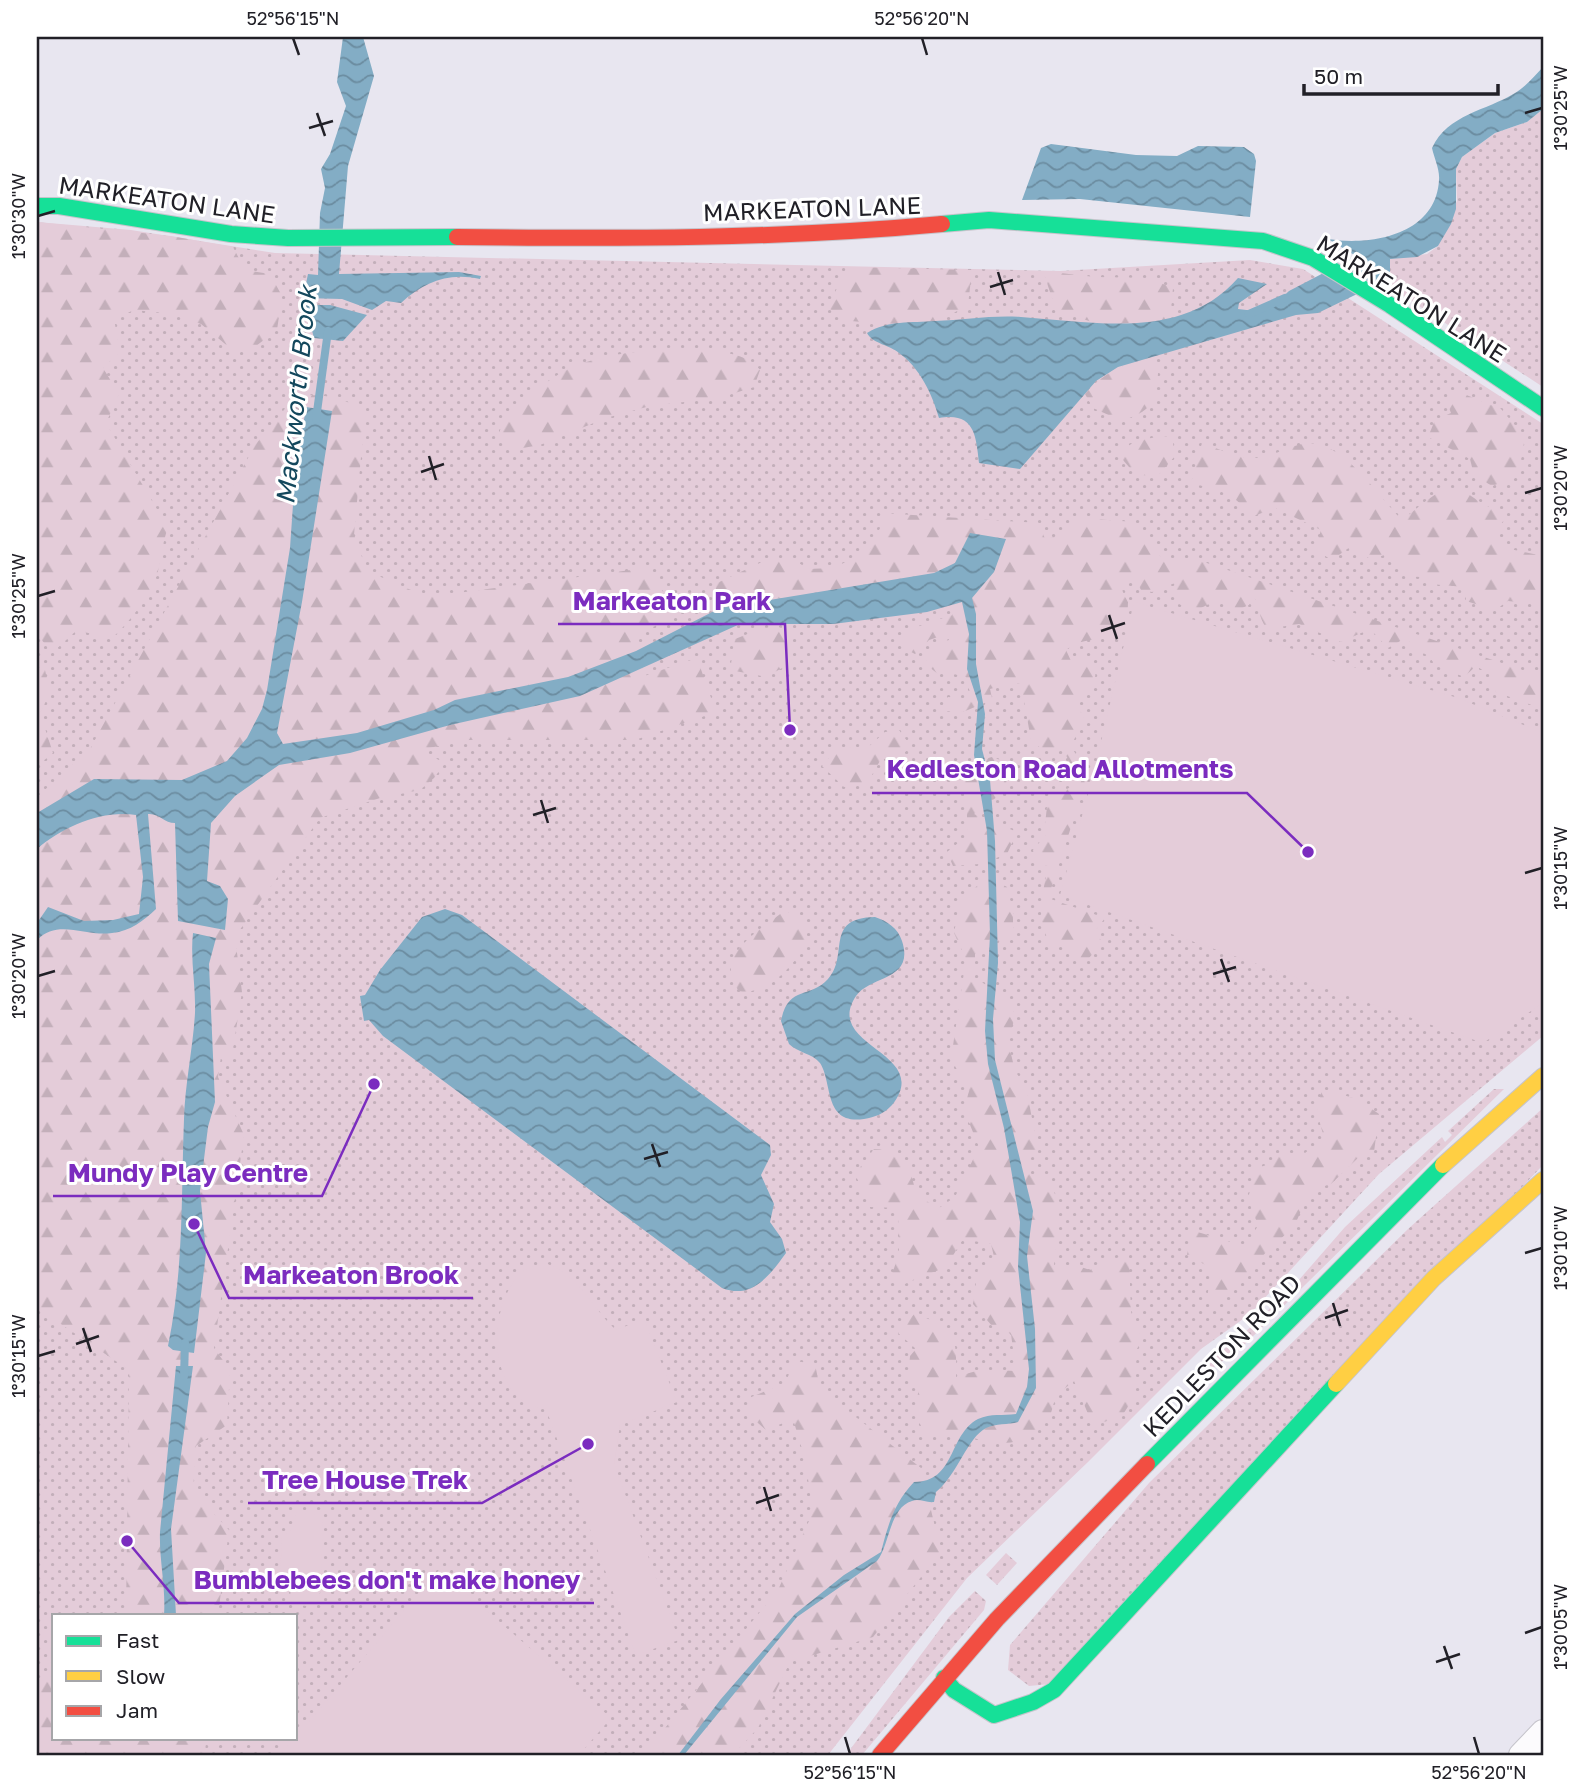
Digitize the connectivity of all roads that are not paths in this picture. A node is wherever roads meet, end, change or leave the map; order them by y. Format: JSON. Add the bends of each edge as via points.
{"nodes":[{"id":1,"x":37,"y":206,"type":"edge"},
{"id":2,"x":1543,"y":408,"type":"edge"},
{"id":3,"x":1543,"y":1076,"type":"edge"},
{"id":4,"x":1543,"y":1180,"type":"edge"},
{"id":5,"x":944,"y":1678,"type":"junction"},
{"id":6,"x":1543,"y":1732,"type":"edge"},
{"id":7,"x":880,"y":1755,"type":"edge"},
{"id":8,"x":1521,"y":1755,"type":"edge"}],
"edges":[{"from":1,"to":2,"type":"street","name":"MARKEATON LANE","via":[[288,238],[837,234],[989,220],[1263,241],[1313,258]]},
{"from":3,"to":5,"type":"street","name":"KEDLESTON ROAD","via":[[1366,1241],[1082,1530]]},
{"from":4,"to":5,"type":"street","via":[[1434,1278],[1054,1690],[994,1715],[954,1690]]},
{"from":5,"to":7,"type":"street","name":"KEDLESTON ROAD"},
{"from":6,"to":8,"type":"street"}]}
